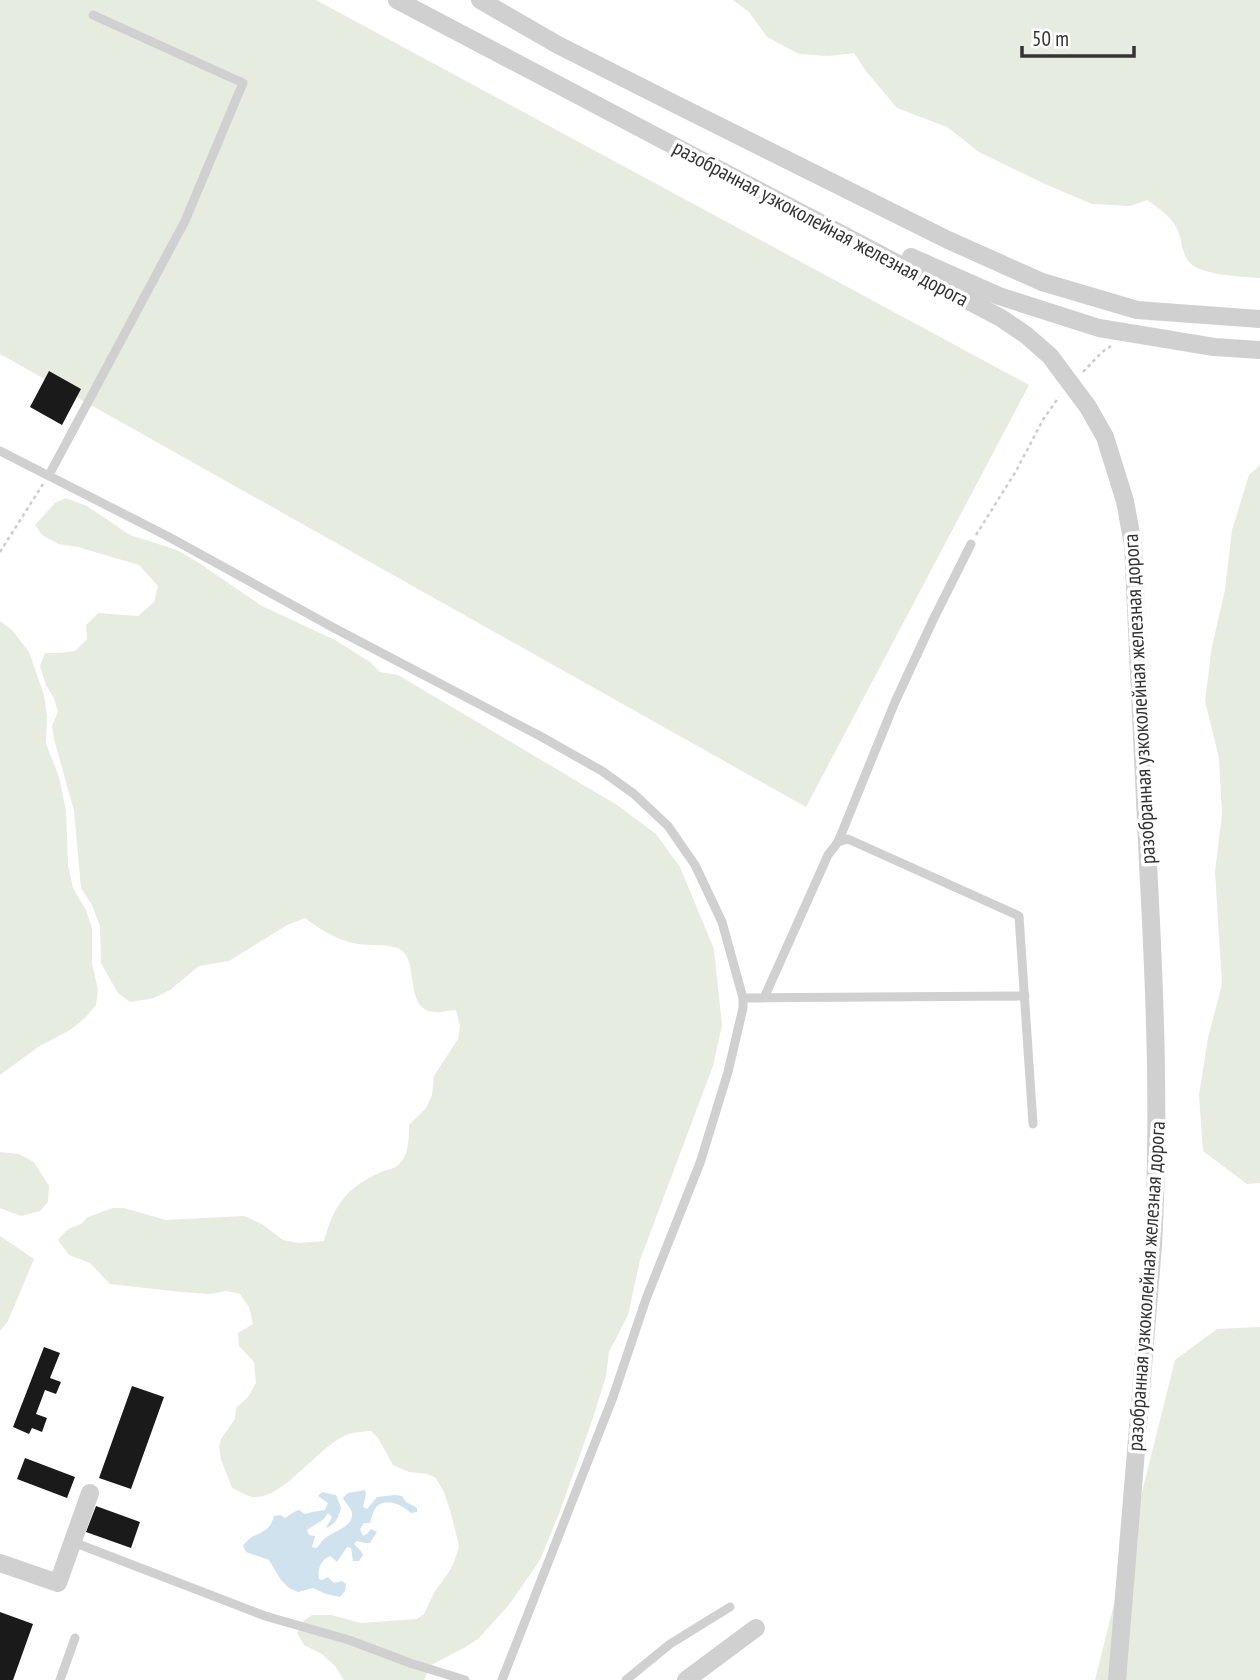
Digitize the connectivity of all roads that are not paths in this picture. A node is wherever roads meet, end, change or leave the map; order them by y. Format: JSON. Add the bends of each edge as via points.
{"nodes":[{"id":1,"x":397,"y":0,"type":"edge"},
{"id":2,"x":423,"y":0,"type":"edge"},
{"id":3,"x":480,"y":0,"type":"edge"},
{"id":4,"x":93,"y":15,"type":"dead end"},
{"id":5,"x":1260,"y":319,"type":"edge"},
{"id":6,"x":1260,"y":350,"type":"edge"},
{"id":7,"x":0,"y":451,"type":"edge"},
{"id":8,"x":49,"y":475,"type":"junction"},
{"id":9,"x":971,"y":544,"type":"road end"},
{"id":10,"x":838,"y":842,"type":"junction"},
{"id":11,"x":1026,"y":996,"type":"junction"},
{"id":12,"x":743,"y":998,"type":"junction"},
{"id":13,"x":764,"y":998,"type":"junction"},
{"id":14,"x":1033,"y":1124,"type":"dead end"},
{"id":15,"x":90,"y":1493,"type":"dead end"},
{"id":16,"x":73,"y":1542,"type":"junction"},
{"id":17,"x":0,"y":1563,"type":"edge"},
{"id":18,"x":730,"y":1608,"type":"dead end"},
{"id":19,"x":755,"y":1628,"type":"dead end"},
{"id":20,"x":75,"y":1638,"type":"dead end"},
{"id":21,"x":60,"y":1680,"type":"edge"},
{"id":22,"x":465,"y":1680,"type":"edge"},
{"id":23,"x":502,"y":1680,"type":"edge"},
{"id":24,"x":626,"y":1680,"type":"edge"},
{"id":25,"x":686,"y":1680,"type":"edge"},
{"id":26,"x":1117,"y":1680,"type":"edge"}],
"edges":[{"from":1,"to":26,"type":"street","name":"разобранная узкоколейная железная дорога","via":[[1001,318],[1050,356],[1105,437],[1133,545],[1155,1000],[1157,1175]]},
{"from":2,"to":6,"type":"street","via":[[930,267],[999,296],[1123,333]]},
{"from":3,"to":5,"type":"street","via":[[558,45],[948,240],[1042,282],[1137,310]]},
{"from":4,"to":8,"type":"lane","via":[[243,83],[185,221]]},
{"from":7,"to":8,"type":"lane"},
{"from":8,"to":12,"type":"lane","via":[[540,736],[634,794],[668,826],[695,866],[722,922]]},
{"from":9,"to":10,"type":"lane","via":[[901,690]]},
{"from":10,"to":11,"type":"lane","via":[[848,839],[1019,916]]},
{"from":10,"to":13,"type":"lane"},
{"from":11,"to":13,"type":"lane"},
{"from":11,"to":14,"type":"lane"},
{"from":12,"to":13,"type":"lane"},
{"from":12,"to":23,"type":"lane","via":[[728,1073],[700,1163]]},
{"from":15,"to":16,"type":"street"},
{"from":16,"to":17,"type":"street","via":[[58,1583]]},
{"from":16,"to":22,"type":"lane","via":[[265,1616]]},
{"from":18,"to":24,"type":"lane","via":[[670,1644]]},
{"from":19,"to":25,"type":"street"},
{"from":20,"to":21,"type":"lane"}]}
